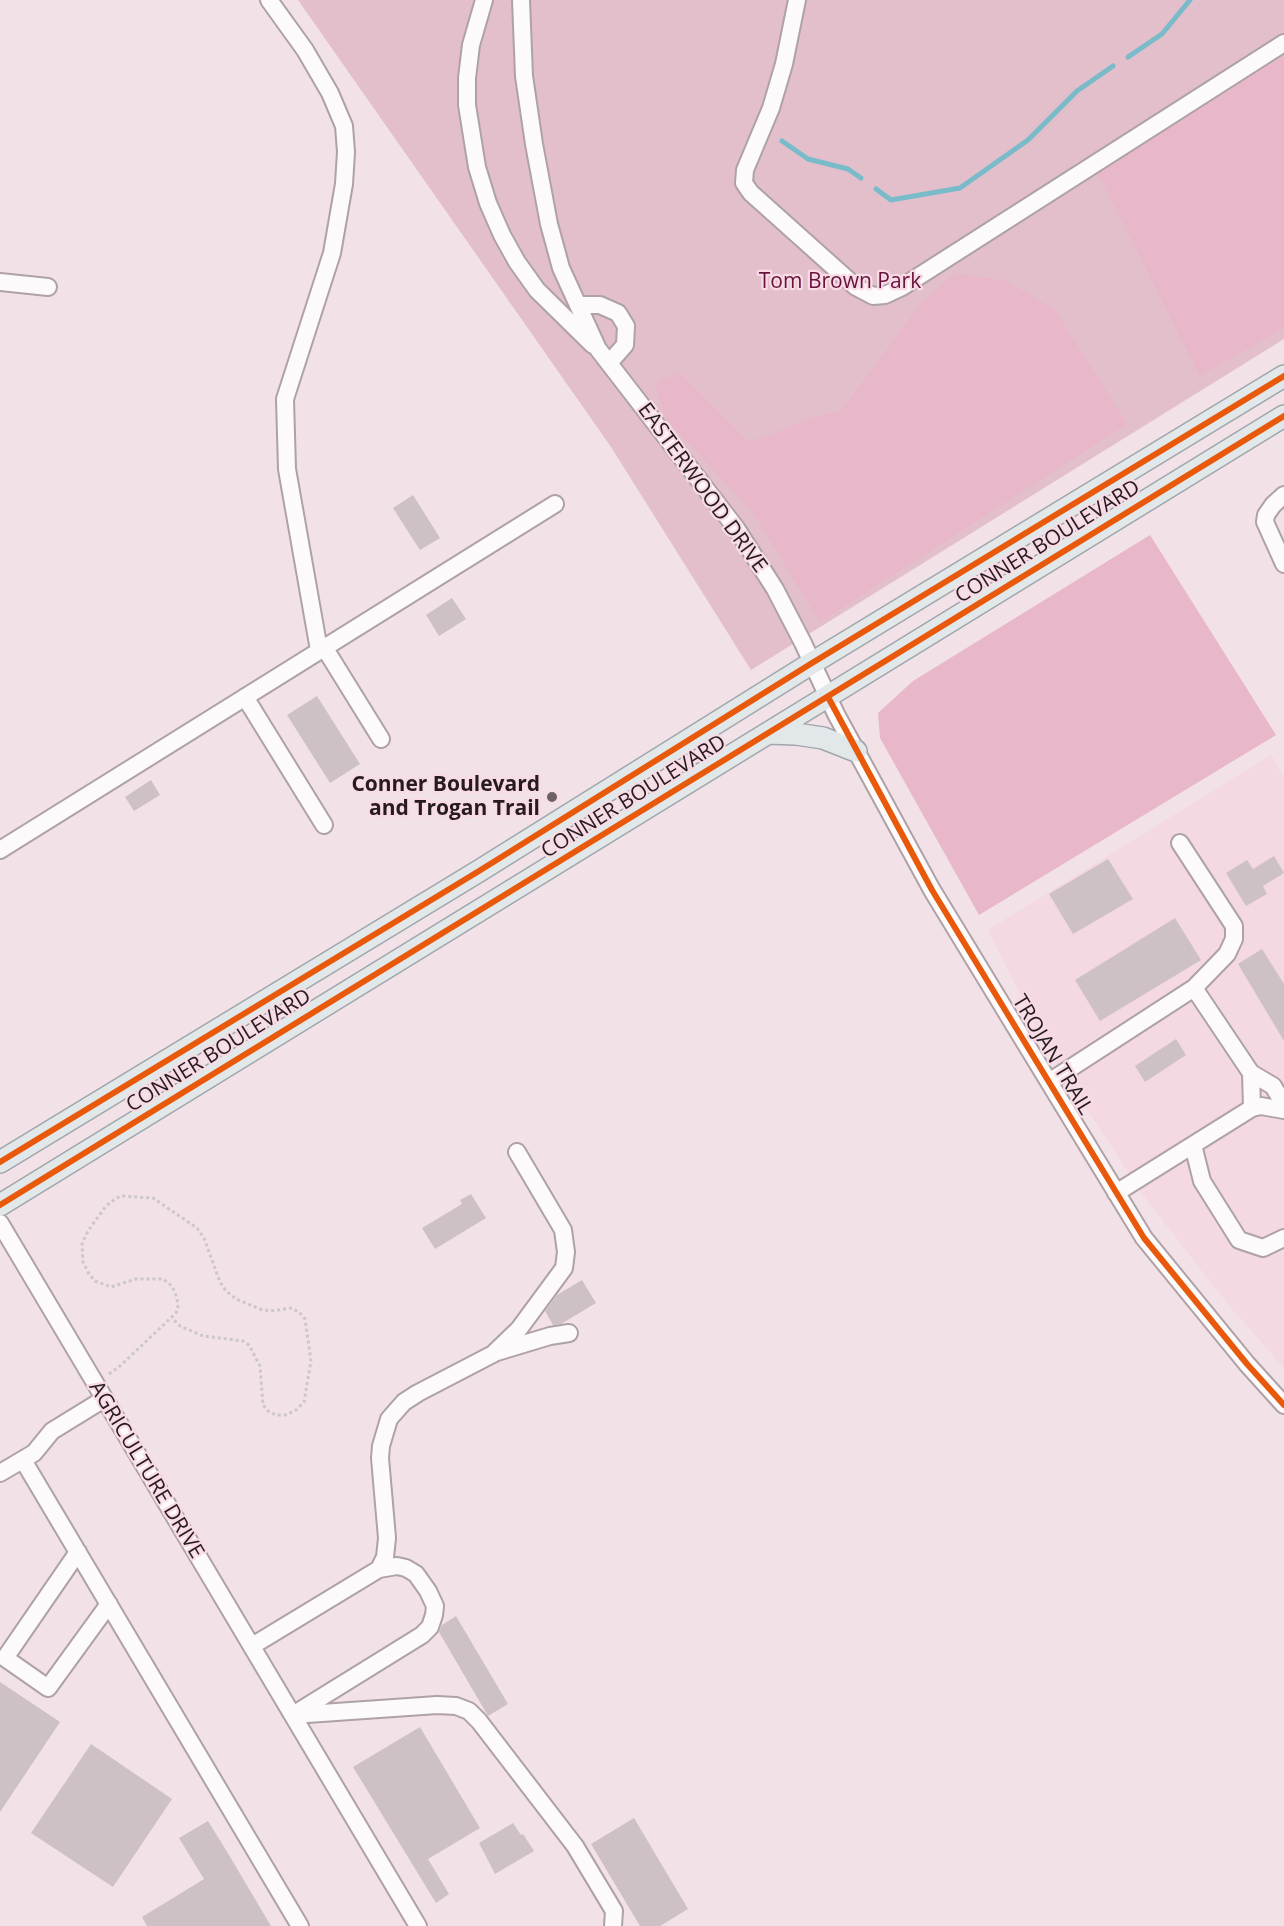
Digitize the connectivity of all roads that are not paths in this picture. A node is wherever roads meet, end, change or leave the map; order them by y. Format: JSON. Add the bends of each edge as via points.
{"nodes":[{"id":1,"x":269,"y":0,"type":"edge"},
{"id":2,"x":484,"y":0,"type":"edge"},
{"id":3,"x":521,"y":0,"type":"edge"},
{"id":4,"x":797,"y":0,"type":"edge"},
{"id":5,"x":1284,"y":42,"type":"edge"},
{"id":6,"x":0,"y":282,"type":"edge"},
{"id":7,"x":48,"y":287,"type":"dead end"},
{"id":8,"x":578,"y":305,"type":"junction"},
{"id":9,"x":602,"y":354,"type":"junction"},
{"id":10,"x":1284,"y":375,"type":"edge"},
{"id":11,"x":1284,"y":416,"type":"edge"},
{"id":12,"x":1284,"y":495,"type":"edge"},
{"id":13,"x":555,"y":504,"type":"dead end"},
{"id":14,"x":1284,"y":564,"type":"edge"},
{"id":15,"x":322,"y":649,"type":"junction"},
{"id":16,"x":812,"y":663,"type":"junction"},
{"id":17,"x":245,"y":697,"type":"junction"},
{"id":18,"x":828,"y":697,"type":"junction"},
{"id":19,"x":768,"y":734,"type":"junction"},
{"id":20,"x":381,"y":739,"type":"dead end"},
{"id":21,"x":856,"y":751,"type":"junction"},
{"id":22,"x":324,"y":825,"type":"dead end"},
{"id":23,"x":1180,"y":843,"type":"dead end"},
{"id":24,"x":0,"y":850,"type":"edge"},
{"id":25,"x":1194,"y":988,"type":"junction"},
{"id":26,"x":1251,"y":1073,"type":"junction"},
{"id":27,"x":1049,"y":1082,"type":"junction"},
{"id":28,"x":1284,"y":1104,"type":"edge"},
{"id":29,"x":1252,"y":1108,"type":"junction"},
{"id":30,"x":1284,"y":1110,"type":"edge"},
{"id":31,"x":1193,"y":1145,"type":"junction"},
{"id":32,"x":518,"y":1152,"type":"dead end"},
{"id":33,"x":0,"y":1162,"type":"edge"},
{"id":34,"x":1116,"y":1193,"type":"junction"},
{"id":35,"x":0,"y":1205,"type":"edge"},
{"id":36,"x":0,"y":1223,"type":"edge"},
{"id":37,"x":1284,"y":1238,"type":"edge"},
{"id":38,"x":569,"y":1333,"type":"dead end"},
{"id":39,"x":494,"y":1354,"type":"junction"},
{"id":40,"x":104,"y":1399,"type":"junction"},
{"id":41,"x":1284,"y":1405,"type":"edge"},
{"id":42,"x":22,"y":1460,"type":"junction"},
{"id":43,"x":0,"y":1473,"type":"edge"},
{"id":44,"x":78,"y":1552,"type":"junction"},
{"id":45,"x":379,"y":1569,"type":"junction"},
{"id":46,"x":109,"y":1604,"type":"junction"},
{"id":47,"x":252,"y":1646,"type":"junction"},
{"id":48,"x":293,"y":1715,"type":"junction"},
{"id":49,"x":300,"y":1926,"type":"edge"},
{"id":50,"x":418,"y":1926,"type":"edge"},
{"id":51,"x":613,"y":1926,"type":"edge"}],
"edges":[{"from":1,"to":15,"type":"street","via":[[305,50],[344,126],[344,184],[332,253],[285,399],[287,469]]},
{"from":2,"to":9,"type":"street","name":"EASTERWOOD DRIVE","via":[[471,45],[467,105],[477,167],[488,203],[517,262],[537,290]]},
{"from":3,"to":8,"type":"street","name":"EASTERWOOD DRIVE","via":[[524,76],[534,144],[561,268]]},
{"from":4,"to":5,"type":"street","via":[[784,64],[745,170],[744,183],[856,287],[873,296],[902,287]]},
{"from":6,"to":7,"type":"street"},
{"from":8,"to":9,"type":"street","name":"EASTERWOOD DRIVE"},
{"from":8,"to":9,"type":"street","via":[[600,305],[618,313],[626,326],[626,345]]},
{"from":9,"to":16,"type":"street","name":"EASTERWOOD DRIVE","via":[[736,528],[775,589]]},
{"from":10,"to":16,"type":"main road","name":"CONNER BOULEVARD"},
{"from":11,"to":18,"type":"main road","name":"CONNER BOULEVARD"},
{"from":12,"to":14,"type":"street","via":[[1273,505],[1265,522]]},
{"from":13,"to":15,"type":"street"},
{"from":15,"to":17,"type":"street"},
{"from":15,"to":20,"type":"street"},
{"from":16,"to":18,"type":"street","name":"EASTERWOOD DRIVE"},
{"from":16,"to":33,"type":"main road","name":"CONNER BOULEVARD"},
{"from":17,"to":22,"type":"street"},
{"from":17,"to":24,"type":"street"},
{"from":18,"to":19,"type":"main road","name":"CONNER BOULEVARD"},
{"from":18,"to":21,"type":"street","name":"TROJAN TRAIL"},
{"from":19,"to":21,"type":"main road","via":[[823,738]]},
{"from":19,"to":35,"type":"main road","name":"CONNER BOULEVARD"},
{"from":21,"to":27,"type":"street","name":"TROJAN TRAIL","via":[[932,890]]},
{"from":23,"to":25,"type":"street","via":[[1234,926],[1234,939],[1227,954]]},
{"from":25,"to":26,"type":"street"},
{"from":25,"to":27,"type":"street"},
{"from":26,"to":28,"type":"street","via":[[1273,1086]]},
{"from":26,"to":29,"type":"street"},
{"from":27,"to":34,"type":"street","name":"TROJAN TRAIL"},
{"from":29,"to":30,"type":"street"},
{"from":29,"to":31,"type":"street"},
{"from":31,"to":34,"type":"street"},
{"from":31,"to":37,"type":"street","via":[[1202,1181],[1239,1240],[1263,1248]]},
{"from":32,"to":39,"type":"street","via":[[563,1230],[566,1252],[564,1268],[519,1329]]},
{"from":34,"to":41,"type":"street","name":"TROJAN TRAIL","via":[[1144,1238]]},
{"from":36,"to":40,"type":"street","name":"AGRICULTURE DRIVE"},
{"from":38,"to":39,"type":"street"},
{"from":39,"to":45,"type":"street","via":[[418,1393],[389,1419],[380,1452],[387,1538]]},
{"from":40,"to":42,"type":"street","via":[[52,1431],[34,1453]]},
{"from":40,"to":47,"type":"street","name":"AGRICULTURE DRIVE"},
{"from":42,"to":43,"type":"street"},
{"from":42,"to":44,"type":"street"},
{"from":44,"to":46,"type":"street"},
{"from":44,"to":46,"type":"street","via":[[5,1659],[48,1688]]},
{"from":45,"to":47,"type":"street"},
{"from":45,"to":48,"type":"street","via":[[397,1566],[416,1574],[435,1606],[430,1627]]},
{"from":46,"to":49,"type":"street"},
{"from":47,"to":48,"type":"street","name":"AGRICULTURE DRIVE"},
{"from":48,"to":50,"type":"street","name":"AGRICULTURE DRIVE"},
{"from":48,"to":51,"type":"street","via":[[437,1705],[469,1711],[575,1846],[614,1911]]}]}
